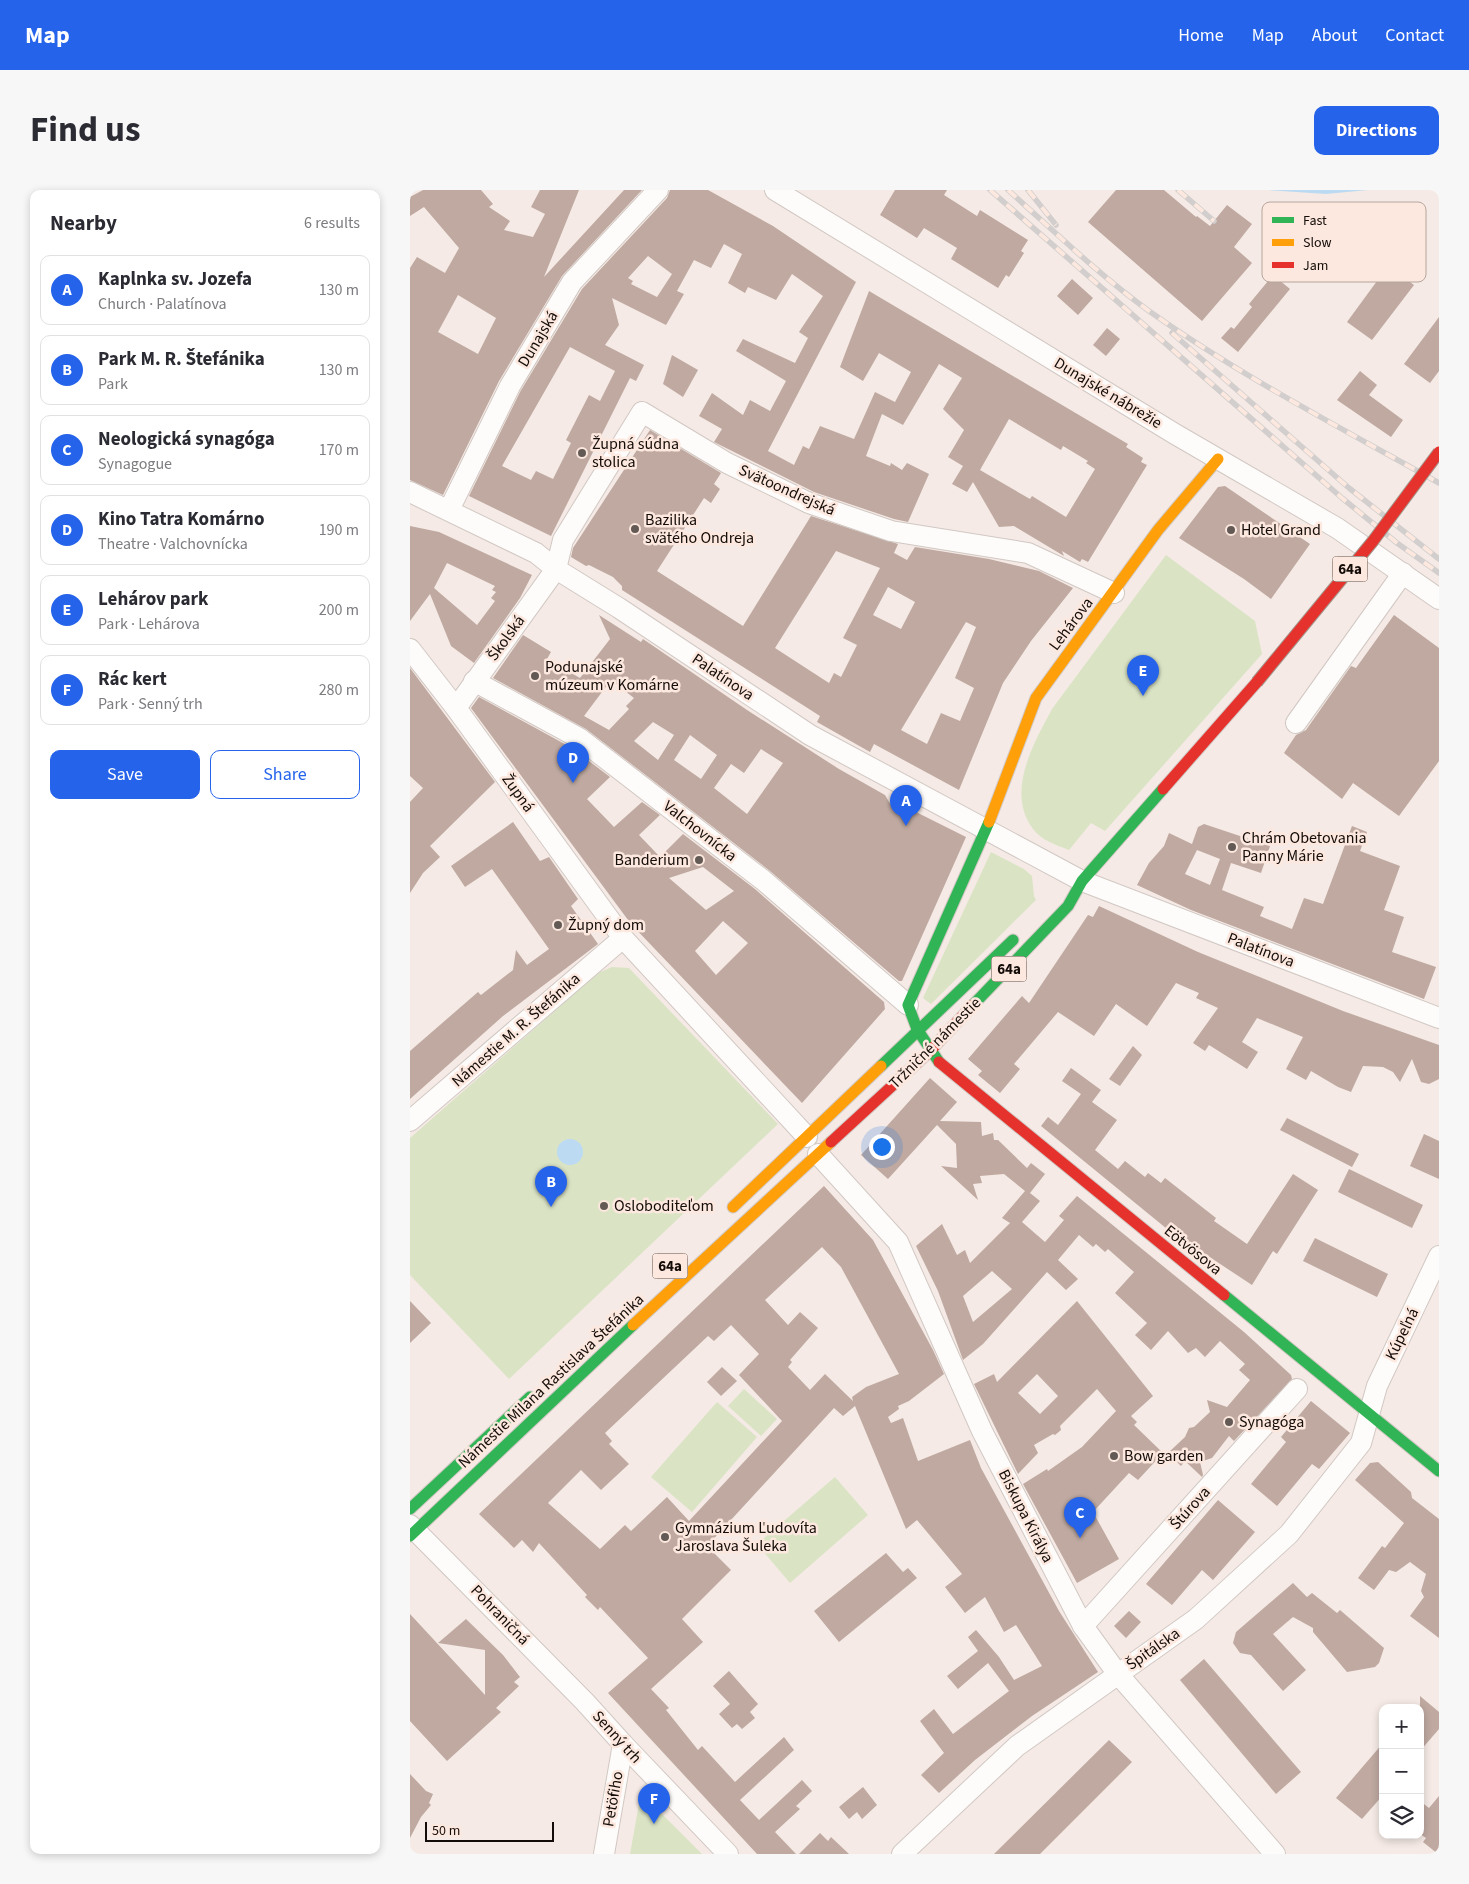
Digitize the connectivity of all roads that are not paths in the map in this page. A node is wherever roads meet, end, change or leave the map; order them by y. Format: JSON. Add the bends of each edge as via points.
{"nodes":[{"id":1,"x":658,"y":190,"type":"edge"},
{"id":2,"x":775,"y":190,"type":"edge"},
{"id":3,"x":1439,"y":452,"type":"edge"},
{"id":4,"x":1218,"y":459,"type":"junction"},
{"id":5,"x":410,"y":492,"type":"edge"},
{"id":6,"x":449,"y":510,"type":"junction"},
{"id":7,"x":556,"y":569,"type":"junction"},
{"id":8,"x":1403,"y":573,"type":"junction"},
{"id":9,"x":1114,"y":593,"type":"junction"},
{"id":10,"x":1439,"y":599,"type":"edge"},
{"id":11,"x":410,"y":649,"type":"edge"},
{"id":12,"x":474,"y":682,"type":"junction"},
{"id":13,"x":456,"y":708,"type":"junction"},
{"id":14,"x":1296,"y":723,"type":"dead end"},
{"id":15,"x":987,"y":829,"type":"junction"},
{"id":16,"x":1082,"y":881,"type":"junction"},
{"id":17,"x":1057,"y":899,"type":"dead end"},
{"id":18,"x":1021,"y":932,"type":"dead end"},
{"id":19,"x":623,"y":938,"type":"junction"},
{"id":20,"x":908,"y":1005,"type":"junction"},
{"id":21,"x":1439,"y":1018,"type":"edge"},
{"id":22,"x":917,"y":1029,"type":"junction"},
{"id":23,"x":929,"y":1052,"type":"junction"},
{"id":24,"x":410,"y":1121,"type":"edge"},
{"id":25,"x":807,"y":1137,"type":"junction"},
{"id":26,"x":818,"y":1154,"type":"junction"},
{"id":27,"x":725,"y":1214,"type":"dead end"},
{"id":28,"x":1439,"y":1256,"type":"edge"},
{"id":29,"x":539,"y":1388,"type":"dead end"},
{"id":30,"x":1297,"y":1390,"type":"dead end"},
{"id":31,"x":1368,"y":1414,"type":"junction"},
{"id":32,"x":1439,"y":1471,"type":"edge"},
{"id":33,"x":410,"y":1509,"type":"edge"},
{"id":34,"x":412,"y":1530,"type":"edge"},
{"id":35,"x":1083,"y":1626,"type":"junction"},
{"id":36,"x":1117,"y":1673,"type":"junction"},
{"id":37,"x":590,"y":1707,"type":"joint"},
{"id":38,"x":623,"y":1744,"type":"junction"},
{"id":39,"x":604,"y":1854,"type":"edge"},
{"id":40,"x":728,"y":1854,"type":"edge"},
{"id":41,"x":902,"y":1854,"type":"edge"},
{"id":42,"x":1275,"y":1854,"type":"edge"}],
"edges":[{"from":1,"to":6,"type":"street","name":"Dunajská","via":[[572,282],[510,386]]},
{"from":2,"to":4,"type":"street","name":"Dunajské nábrežie"},
{"from":3,"to":16,"type":"main road","number":"64a","bridge":true,"via":[[1373,541],[1257,682]]},
{"from":4,"to":8,"type":"street","name":"Dunajské nábrežie","via":[[1337,528]]},
{"from":4,"to":9,"type":"main road","name":"Lehárova","via":[[1158,530]]},
{"from":5,"to":6,"type":"street","name":"Palatínova"},
{"from":6,"to":7,"type":"street","name":"Palatínova","via":[[536,553]]},
{"from":7,"to":9,"type":"street","name":"Svätoondrejská","via":[[563,540],[642,412],[727,463],[809,503],[891,531],[1028,553]]},
{"from":7,"to":12,"type":"street","name":"Školská"},
{"from":7,"to":15,"type":"street","name":"Palatínova","via":[[810,735]]},
{"from":8,"to":10,"type":"street","name":"Dunajské nábrežie"},
{"from":8,"to":14,"type":"street"},
{"from":9,"to":15,"type":"main road","name":"Lehárova","via":[[1036,698]]},
{"from":11,"to":13,"type":"street","name":"Župná"},
{"from":12,"to":13,"type":"street","name":"Školská"},
{"from":12,"to":20,"type":"street","name":"Valchovnícka","via":[[579,738],[762,880]]},
{"from":13,"to":19,"type":"street","name":"Župná"},
{"from":15,"to":16,"type":"street"},
{"from":15,"to":20,"type":"main road"},
{"from":16,"to":17,"type":"main road","number":"64a"},
{"from":16,"to":21,"type":"street","name":"Palatínova"},
{"from":16,"to":23,"type":"main road","name":"Tržničné námestie","number":"64a","via":[[1068,906]]},
{"from":18,"to":22,"type":"main road","name":"Tržničné námestie","number":"64a"},
{"from":19,"to":24,"type":"street","name":"Námestie M. R. Štefánika"},
{"from":19,"to":25,"type":"street","name":"Župná"},
{"from":20,"to":22,"type":"main road","name":"Tržničné námestie"},
{"from":22,"to":23,"type":"main road","name":"Eötvösova"},
{"from":22,"to":25,"type":"main road","name":"Tržničné námestie","number":"64a"},
{"from":23,"to":26,"type":"main road","name":"Tržničné námestie","number":"64a"},
{"from":23,"to":31,"type":"main road","name":"Eötvösova"},
{"from":25,"to":26,"type":"main road"},
{"from":25,"to":27,"type":"main road","number":"64a"},
{"from":26,"to":34,"type":"main road","name":"Námestie Milana Rastislava Štefánika","number":"64a"},
{"from":26,"to":35,"type":"street","name":"Biskupa Királya","via":[[898,1242],[982,1430]]},
{"from":28,"to":31,"type":"street","name":"Kúpeľná","via":[[1377,1386]]},
{"from":29,"to":33,"type":"main road"},
{"from":30,"to":35,"type":"street","name":"Štúrova"},
{"from":31,"to":32,"type":"main road","name":"Eötvösova"},
{"from":31,"to":36,"type":"street","name":"Špitálska","via":[[1361,1443],[1289,1534],[1196,1619]]},
{"from":34,"to":37,"type":"street","name":"Pohraničná"},
{"from":35,"to":36,"type":"street","name":"Biskupa Királya"},
{"from":36,"to":41,"type":"street","name":"Špitálska","via":[[1017,1746]]},
{"from":36,"to":42,"type":"street","name":"Biskupa Királya"},
{"from":37,"to":38,"type":"street","name":"Senný trh"},
{"from":38,"to":39,"type":"street","name":"Petöfiho"},
{"from":38,"to":40,"type":"street","name":"Senný trh"}]}
